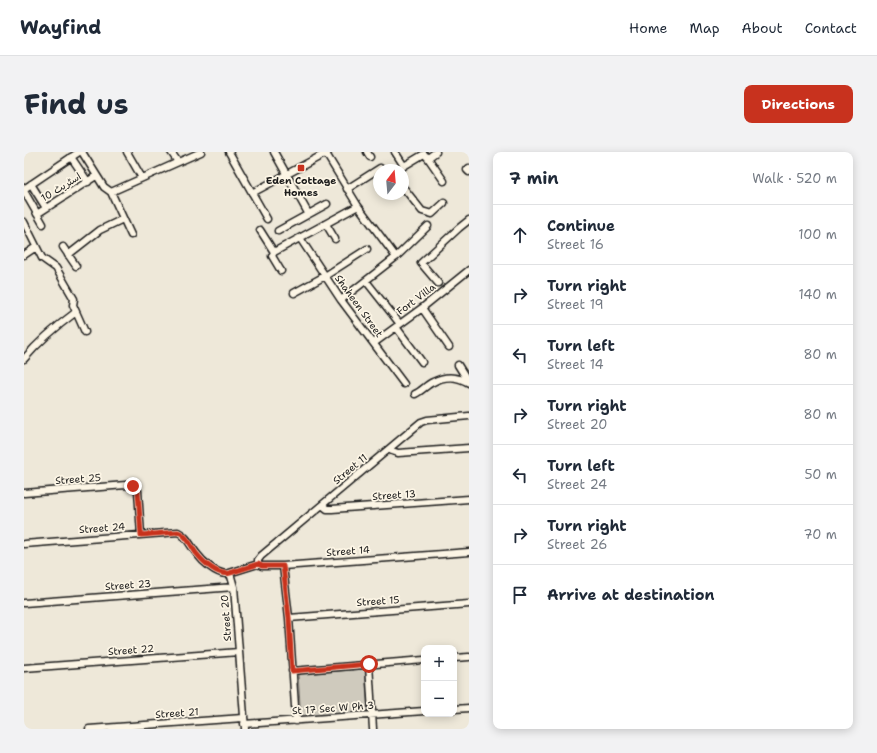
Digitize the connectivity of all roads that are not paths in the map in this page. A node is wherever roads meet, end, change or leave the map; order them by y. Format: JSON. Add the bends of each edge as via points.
{"nodes":[{"id":1,"x":80,"y":152,"type":"edge"},
{"id":2,"x":127,"y":152,"type":"edge"},
{"id":3,"x":172,"y":152,"type":"edge"},
{"id":4,"x":201,"y":152,"type":"edge"},
{"id":5,"x":229,"y":152,"type":"edge"},
{"id":6,"x":274,"y":152,"type":"edge"},
{"id":7,"x":395,"y":152,"type":"edge"},
{"id":8,"x":436,"y":152,"type":"edge"},
{"id":9,"x":326,"y":153,"type":"edge"},
{"id":10,"x":71,"y":157,"type":"junction"},
{"id":11,"x":428,"y":158,"type":"junction"},
{"id":12,"x":178,"y":162,"type":"junction"},
{"id":13,"x":400,"y":164,"type":"edge"},
{"id":14,"x":408,"y":164,"type":"edge"},
{"id":15,"x":469,"y":168,"type":"edge"},
{"id":16,"x":373,"y":172,"type":"edge"},
{"id":17,"x":469,"y":172,"type":"edge"},
{"id":18,"x":287,"y":175,"type":"junction"},
{"id":19,"x":96,"y":176,"type":"junction"},
{"id":20,"x":142,"y":178,"type":"junction"},
{"id":21,"x":444,"y":181,"type":"dead end"},
{"id":22,"x":88,"y":182,"type":"junction"},
{"id":23,"x":31,"y":184,"type":"junction"},
{"id":24,"x":347,"y":189,"type":"junction"},
{"id":25,"x":24,"y":190,"type":"edge"},
{"id":26,"x":111,"y":192,"type":"junction"},
{"id":27,"x":252,"y":193,"type":"junction"},
{"id":28,"x":409,"y":194,"type":"edge"},
{"id":29,"x":444,"y":202,"type":"dead end"},
{"id":30,"x":327,"y":204,"type":"dead end"},
{"id":31,"x":358,"y":206,"type":"junction"},
{"id":32,"x":46,"y":208,"type":"junction"},
{"id":33,"x":308,"y":213,"type":"junction"},
{"id":34,"x":37,"y":214,"type":"junction"},
{"id":35,"x":123,"y":219,"type":"junction"},
{"id":36,"x":267,"y":220,"type":"dead end"},
{"id":37,"x":469,"y":220,"type":"edge"},
{"id":38,"x":24,"y":222,"type":"edge"},
{"id":39,"x":43,"y":224,"type":"dead end"},
{"id":40,"x":326,"y":224,"type":"junction"},
{"id":41,"x":428,"y":226,"type":"dead end"},
{"id":42,"x":260,"y":230,"type":"dead end"},
{"id":43,"x":278,"y":231,"type":"dead end"},
{"id":44,"x":131,"y":234,"type":"dead end"},
{"id":45,"x":300,"y":238,"type":"junction"},
{"id":46,"x":335,"y":239,"type":"dead end"},
{"id":47,"x":36,"y":247,"type":"junction"},
{"id":48,"x":63,"y":247,"type":"dead end"},
{"id":49,"x":367,"y":249,"type":"dead end"},
{"id":50,"x":274,"y":252,"type":"junction"},
{"id":51,"x":24,"y":255,"type":"edge"},
{"id":52,"x":68,"y":255,"type":"junction"},
{"id":53,"x":396,"y":257,"type":"junction"},
{"id":54,"x":76,"y":266,"type":"dead end"},
{"id":55,"x":469,"y":270,"type":"edge"},
{"id":56,"x":281,"y":272,"type":"dead end"},
{"id":57,"x":325,"y":276,"type":"junction"},
{"id":58,"x":366,"y":281,"type":"junction"},
{"id":59,"x":438,"y":283,"type":"dead end"},
{"id":60,"x":294,"y":293,"type":"dead end"},
{"id":61,"x":342,"y":300,"type":"junction"},
{"id":62,"x":422,"y":308,"type":"junction"},
{"id":63,"x":76,"y":312,"type":"junction"},
{"id":64,"x":398,"y":325,"type":"junction"},
{"id":65,"x":86,"y":332,"type":"dead end"},
{"id":66,"x":374,"y":343,"type":"junction"},
{"id":67,"x":449,"y":347,"type":"dead end"},
{"id":68,"x":24,"y":359,"type":"edge"},
{"id":69,"x":422,"y":362,"type":"dead end"},
{"id":70,"x":458,"y":366,"type":"dead end"},
{"id":71,"x":469,"y":383,"type":"edge"},
{"id":72,"x":404,"y":384,"type":"dead end"},
{"id":73,"x":415,"y":394,"type":"dead end"},
{"id":74,"x":469,"y":416,"type":"edge"},
{"id":75,"x":390,"y":448,"type":"junction"},
{"id":76,"x":469,"y":448,"type":"edge"},
{"id":77,"x":24,"y":493,"type":"edge"},
{"id":78,"x":469,"y":499,"type":"edge"},
{"id":79,"x":322,"y":505,"type":"junction"},
{"id":80,"x":141,"y":535,"type":"junction"},
{"id":81,"x":24,"y":544,"type":"edge"},
{"id":82,"x":469,"y":552,"type":"edge"},
{"id":83,"x":258,"y":564,"type":"junction"},
{"id":84,"x":283,"y":566,"type":"junction"},
{"id":85,"x":230,"y":573,"type":"junction"},
{"id":86,"x":234,"y":587,"type":"junction"},
{"id":87,"x":24,"y":603,"type":"edge"},
{"id":88,"x":469,"y":604,"type":"edge"},
{"id":89,"x":289,"y":618,"type":"junction"},
{"id":90,"x":238,"y":652,"type":"junction"},
{"id":91,"x":469,"y":657,"type":"edge"},
{"id":92,"x":457,"y":658,"type":"edge"},
{"id":93,"x":421,"y":660,"type":"edge"},
{"id":94,"x":369,"y":664,"type":"junction"},
{"id":95,"x":24,"y":668,"type":"edge"},
{"id":96,"x":292,"y":671,"type":"junction"},
{"id":97,"x":469,"y":708,"type":"edge"},
{"id":98,"x":457,"y":709,"type":"edge"},
{"id":99,"x":421,"y":711,"type":"edge"},
{"id":100,"x":372,"y":715,"type":"junction"},
{"id":101,"x":296,"y":721,"type":"junction"},
{"id":102,"x":244,"y":724,"type":"edge"},
{"id":103,"x":89,"y":729,"type":"edge"},
{"id":104,"x":373,"y":729,"type":"edge"}],
"edges":[{"from":1,"to":10,"type":"street"},
{"from":1,"to":19,"type":"street"},
{"from":2,"to":20,"type":"street"},
{"from":3,"to":12,"type":"street"},
{"from":4,"to":12,"type":"street"},
{"from":5,"to":27,"type":"street"},
{"from":6,"to":18,"type":"street"},
{"from":7,"to":13,"type":"street"},
{"from":8,"to":11,"type":"street"},
{"from":9,"to":18,"type":"street"},
{"from":9,"to":24,"type":"street"},
{"from":10,"to":22,"type":"street"},
{"from":10,"to":23,"type":"street"},
{"from":11,"to":14,"type":"street","via":[[424,154]]},
{"from":11,"to":21,"type":"street"},
{"from":12,"to":20,"type":"street"},
{"from":15,"to":17,"type":"street"},
{"from":16,"to":24,"type":"street"},
{"from":18,"to":27,"type":"street"},
{"from":18,"to":33,"type":"street"},
{"from":19,"to":22,"type":"street","name":"اسٹریٹ 10"},
{"from":19,"to":26,"type":"street"},
{"from":20,"to":26,"type":"street"},
{"from":22,"to":32,"type":"street","name":"اسٹریٹ 10"},
{"from":23,"to":25,"type":"street"},
{"from":23,"to":32,"type":"street"},
{"from":24,"to":31,"type":"street"},
{"from":25,"to":34,"type":"street"},
{"from":26,"to":35,"type":"street"},
{"from":27,"to":36,"type":"street"},
{"from":28,"to":29,"type":"street","via":[[422,210],[432,214]]},
{"from":30,"to":33,"type":"street"},
{"from":31,"to":40,"type":"street"},
{"from":31,"to":53,"type":"street"},
{"from":32,"to":34,"type":"street","name":"اسٹریٹ 10"},
{"from":33,"to":43,"type":"street"},
{"from":34,"to":39,"type":"street"},
{"from":35,"to":44,"type":"street"},
{"from":35,"to":52,"type":"street","via":[[100,230]]},
{"from":37,"to":59,"type":"street","via":[[421,263]]},
{"from":38,"to":47,"type":"street"},
{"from":40,"to":45,"type":"street"},
{"from":40,"to":46,"type":"street"},
{"from":41,"to":53,"type":"street"},
{"from":42,"to":50,"type":"street"},
{"from":45,"to":50,"type":"street"},
{"from":45,"to":57,"type":"street","name":"Shaheen Street"},
{"from":47,"to":51,"type":"street"},
{"from":47,"to":63,"type":"street","via":[[42,258],[56,268],[74,299]]},
{"from":48,"to":52,"type":"street"},
{"from":49,"to":57,"type":"street"},
{"from":50,"to":56,"type":"street","via":[[272,256]]},
{"from":52,"to":54,"type":"street"},
{"from":53,"to":58,"type":"street"},
{"from":55,"to":62,"type":"street","name":"Fort Villa"},
{"from":57,"to":60,"type":"street"},
{"from":57,"to":61,"type":"street","name":"Shaheen Street"},
{"from":58,"to":61,"type":"street"},
{"from":58,"to":64,"type":"street"},
{"from":61,"to":66,"type":"street","name":"Shaheen Street"},
{"from":62,"to":64,"type":"street","name":"Fort Villa"},
{"from":62,"to":67,"type":"street"},
{"from":63,"to":65,"type":"street"},
{"from":63,"to":68,"type":"street","via":[[36,345]]},
{"from":64,"to":66,"type":"street","name":"Fort Villa"},
{"from":64,"to":69,"type":"street"},
{"from":66,"to":72,"type":"street","name":"Shaheen Street"},
{"from":70,"to":71,"type":"street"},
{"from":71,"to":73,"type":"street","via":[[455,377],[447,377],[432,382]]},
{"from":74,"to":75,"type":"street","name":"Street 11","via":[[424,421]]},
{"from":75,"to":76,"type":"street","via":[[398,453]]},
{"from":75,"to":79,"type":"street","name":"Street 11"},
{"from":77,"to":80,"type":"street","name":"Street 25","via":[[133,486],[138,491]]},
{"from":78,"to":79,"type":"street","name":"Street 13","via":[[332,509]]},
{"from":79,"to":83,"type":"street","name":"Street 11","via":[[262,556]]},
{"from":80,"to":81,"type":"street","name":"Street 24"},
{"from":80,"to":85,"type":"street","name":"Street 24","via":[[178,532],[206,564],[222,574]]},
{"from":82,"to":84,"type":"street","name":"Street 14"},
{"from":83,"to":84,"type":"street","name":"Street 14"},
{"from":83,"to":85,"type":"street","name":"Street 14"},
{"from":84,"to":89,"type":"street"},
{"from":85,"to":86,"type":"street","name":"Street 20"},
{"from":86,"to":87,"type":"street","name":"Street 23"},
{"from":86,"to":90,"type":"street","name":"Street 20"},
{"from":88,"to":89,"type":"street","name":"Street 15"},
{"from":89,"to":96,"type":"street"},
{"from":90,"to":95,"type":"street","name":"Street 22"},
{"from":90,"to":102,"type":"street","name":"Street 20"},
{"from":91,"to":92,"type":"street"},
{"from":93,"to":94,"type":"street"},
{"from":94,"to":96,"type":"street"},
{"from":94,"to":100,"type":"street"},
{"from":96,"to":101,"type":"street"},
{"from":97,"to":98,"type":"street"},
{"from":99,"to":100,"type":"street","name":"St 17 Sec W Ph 3"},
{"from":100,"to":101,"type":"street","name":"St 17 Sec W Ph 3"},
{"from":100,"to":104,"type":"street"},
{"from":101,"to":102,"type":"street","name":"St 17 Sec W Ph 3"},
{"from":102,"to":103,"type":"street","name":"Street 21"}]}
